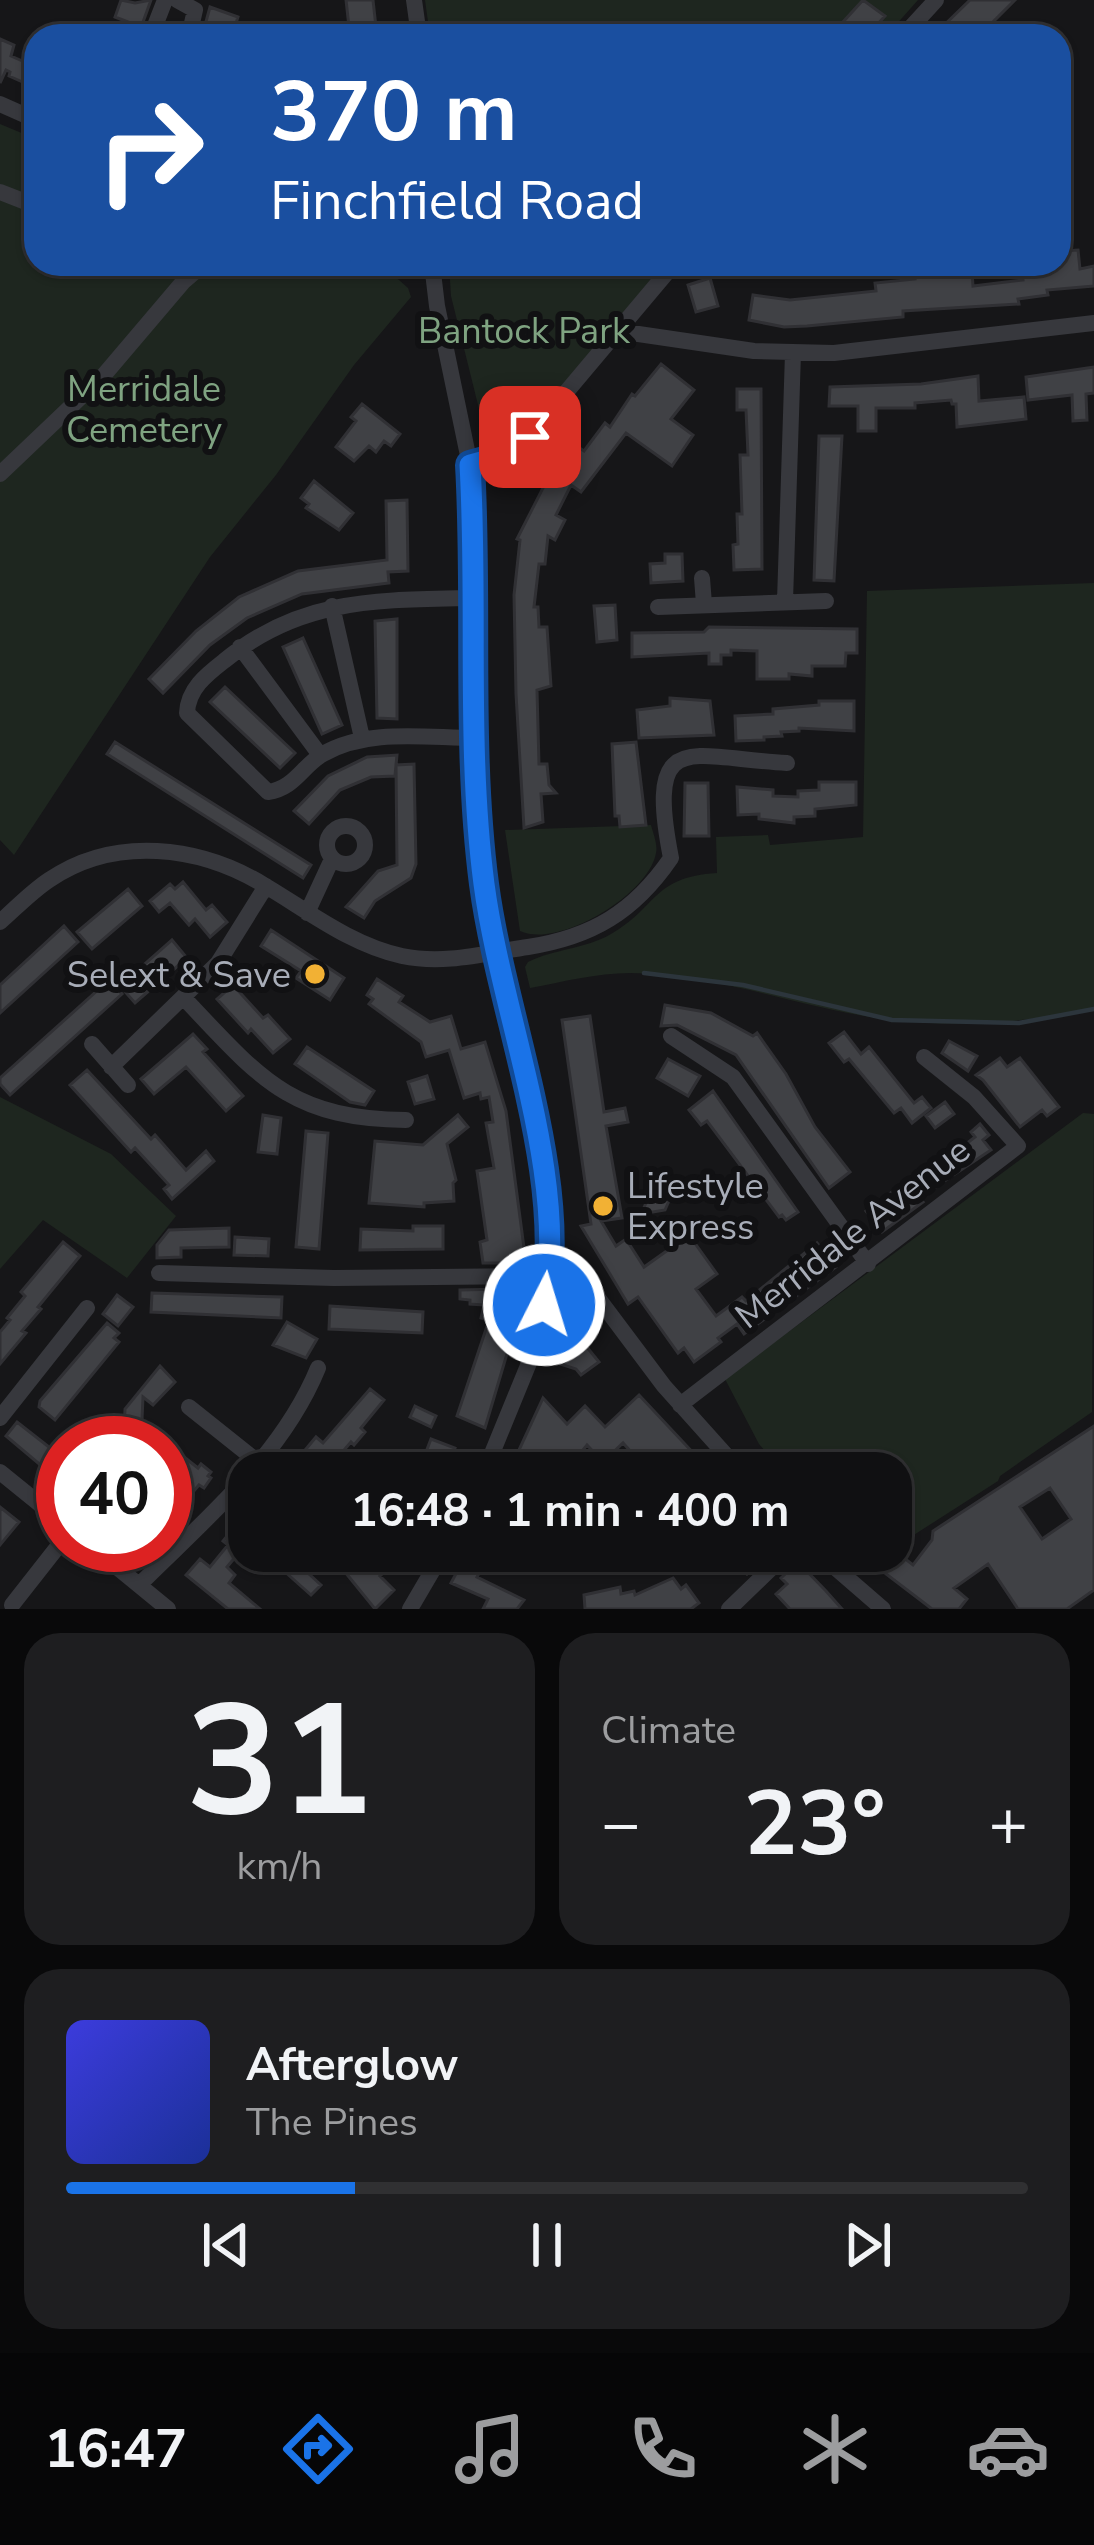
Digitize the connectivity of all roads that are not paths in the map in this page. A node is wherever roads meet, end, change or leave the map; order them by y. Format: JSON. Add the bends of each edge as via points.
{"nodes":[{"id":1,"x":177,"y":0,"type":"edge"},
{"id":2,"x":936,"y":0,"type":"edge"},
{"id":3,"x":191,"y":24,"type":"edge"},
{"id":4,"x":914,"y":24,"type":"edge"},
{"id":5,"x":190,"y":276,"type":"edge"},
{"id":6,"x":433,"y":276,"type":"edge"},
{"id":7,"x":664,"y":276,"type":"edge"},
{"id":8,"x":1094,"y":323,"type":"edge"},
{"id":9,"x":618,"y":331,"type":"junction"},
{"id":10,"x":793,"y":353,"type":"junction"},
{"id":11,"x":470,"y":465,"type":"junction"},
{"id":12,"x":0,"y":475,"type":"edge"},
{"id":13,"x":703,"y":578,"type":"dead end"},
{"id":14,"x":475,"y":598,"type":"junction"},
{"id":15,"x":785,"y":601,"type":"junction"},
{"id":16,"x":826,"y":601,"type":"dead end"},
{"id":17,"x":704,"y":604,"type":"junction"},
{"id":18,"x":332,"y":606,"type":"junction"},
{"id":19,"x":658,"y":607,"type":"dead end"},
{"id":20,"x":240,"y":647,"type":"junction"},
{"id":21,"x":362,"y":738,"type":"junction"},
{"id":22,"x":476,"y":738,"type":"junction"},
{"id":23,"x":320,"y":755,"type":"junction"},
{"id":24,"x":787,"y":763,"type":"dead end"},
{"id":25,"x":332,"y":859,"type":"dead end"},
{"id":26,"x":266,"y":886,"type":"junction"},
{"id":27,"x":307,"y":913,"type":"junction"},
{"id":28,"x":0,"y":922,"type":"edge"},
{"id":29,"x":496,"y":952,"type":"junction"},
{"id":30,"x":183,"y":997,"type":"junction"},
{"id":31,"x":671,"y":1036,"type":"dead end"},
{"id":32,"x":92,"y":1044,"type":"dead end"},
{"id":33,"x":924,"y":1058,"type":"dead end"},
{"id":34,"x":111,"y":1067,"type":"junction"},
{"id":35,"x":128,"y":1085,"type":"dead end"},
{"id":36,"x":406,"y":1120,"type":"dead end"},
{"id":37,"x":868,"y":1264,"type":"junction"},
{"id":38,"x":550,"y":1271,"type":"junction"},
{"id":39,"x":159,"y":1273,"type":"dead end"},
{"id":40,"x":87,"y":1308,"type":"dead end"},
{"id":41,"x":318,"y":1369,"type":"dead end"},
{"id":42,"x":680,"y":1405,"type":"junction"},
{"id":43,"x":189,"y":1407,"type":"dead end"},
{"id":44,"x":0,"y":1418,"type":"edge"},
{"id":45,"x":240,"y":1452,"type":"edge"},
{"id":46,"x":267,"y":1452,"type":"edge"},
{"id":47,"x":493,"y":1452,"type":"edge"},
{"id":48,"x":723,"y":1452,"type":"edge"},
{"id":49,"x":0,"y":1472,"type":"edge"},
{"id":50,"x":228,"y":1493,"type":"edge"},
{"id":51,"x":36,"y":1501,"type":"edge"},
{"id":52,"x":38,"y":1572,"type":"edge"},
{"id":53,"x":123,"y":1572,"type":"edge"},
{"id":54,"x":434,"y":1572,"type":"edge"},
{"id":55,"x":767,"y":1572,"type":"edge"},
{"id":56,"x":840,"y":1572,"type":"edge"},
{"id":57,"x":139,"y":1585,"type":"junction"},
{"id":58,"x":12,"y":1605,"type":"dead end"},
{"id":59,"x":418,"y":1606,"type":"edge"},
{"id":60,"x":168,"y":1609,"type":"edge"},
{"id":61,"x":729,"y":1609,"type":"edge"},
{"id":62,"x":883,"y":1609,"type":"edge"}],
"edges":[{"from":1,"to":3,"type":"street","via":[[195,10]]},
{"from":2,"to":4,"type":"street"},
{"from":5,"to":12,"type":"street","via":[[104,375]]},
{"from":6,"to":11,"type":"street"},
{"from":7,"to":9,"type":"street"},
{"from":8,"to":10,"type":"street"},
{"from":9,"to":10,"type":"street"},
{"from":9,"to":11,"type":"street","via":[[520,447]]},
{"from":10,"to":15,"type":"street"},
{"from":11,"to":14,"type":"street"},
{"from":13,"to":17,"type":"street"},
{"from":14,"to":18,"type":"street"},
{"from":14,"to":22,"type":"street"},
{"from":15,"to":16,"type":"street"},
{"from":15,"to":17,"type":"street"},
{"from":17,"to":19,"type":"street"},
{"from":18,"to":20,"type":"street"},
{"from":18,"to":21,"type":"street"},
{"from":20,"to":23,"type":"street"},
{"from":20,"to":23,"type":"street","via":[[196,686],[187,713],[268,792],[295,781]]},
{"from":21,"to":22,"type":"street"},
{"from":21,"to":23,"type":"street"},
{"from":22,"to":29,"type":"street"},
{"from":24,"to":29,"type":"street","via":[[708,753],[679,761],[662,794],[670,858],[659,874],[590,932]]},
{"from":25,"to":27,"type":"street"},
{"from":26,"to":27,"type":"street"},
{"from":26,"to":28,"type":"street","via":[[208,857],[134,851],[49,880]]},
{"from":26,"to":30,"type":"street","via":[[218,963]]},
{"from":27,"to":29,"type":"street","via":[[400,955],[458,960]]},
{"from":29,"to":38,"type":"street","via":[[538,1147]]},
{"from":30,"to":34,"type":"street"},
{"from":30,"to":36,"type":"street","via":[[259,1077],[306,1103],[343,1118]]},
{"from":31,"to":37,"type":"street","via":[[733,1077]]},
{"from":32,"to":34,"type":"street"},
{"from":33,"to":37,"type":"street","name":"Merridale Avenue","via":[[1018,1146]]},
{"from":34,"to":35,"type":"street"},
{"from":37,"to":42,"type":"street","name":"Merridale Avenue"},
{"from":38,"to":39,"type":"street","via":[[334,1279]]},
{"from":38,"to":42,"type":"street","via":[[564,1266],[580,1274]]},
{"from":38,"to":47,"type":"street","via":[[529,1363]]},
{"from":40,"to":44,"type":"street","via":[[68,1318]]},
{"from":41,"to":46,"type":"street","via":[[317,1394]]},
{"from":42,"to":48,"type":"street"},
{"from":43,"to":45,"type":"street","via":[[198,1428]]},
{"from":49,"to":51,"type":"street"},
{"from":50,"to":57,"type":"street"},
{"from":52,"to":58,"type":"street"},
{"from":53,"to":57,"type":"street"},
{"from":54,"to":59,"type":"street"},
{"from":55,"to":61,"type":"street"},
{"from":56,"to":62,"type":"street"},
{"from":57,"to":60,"type":"street"}]}
